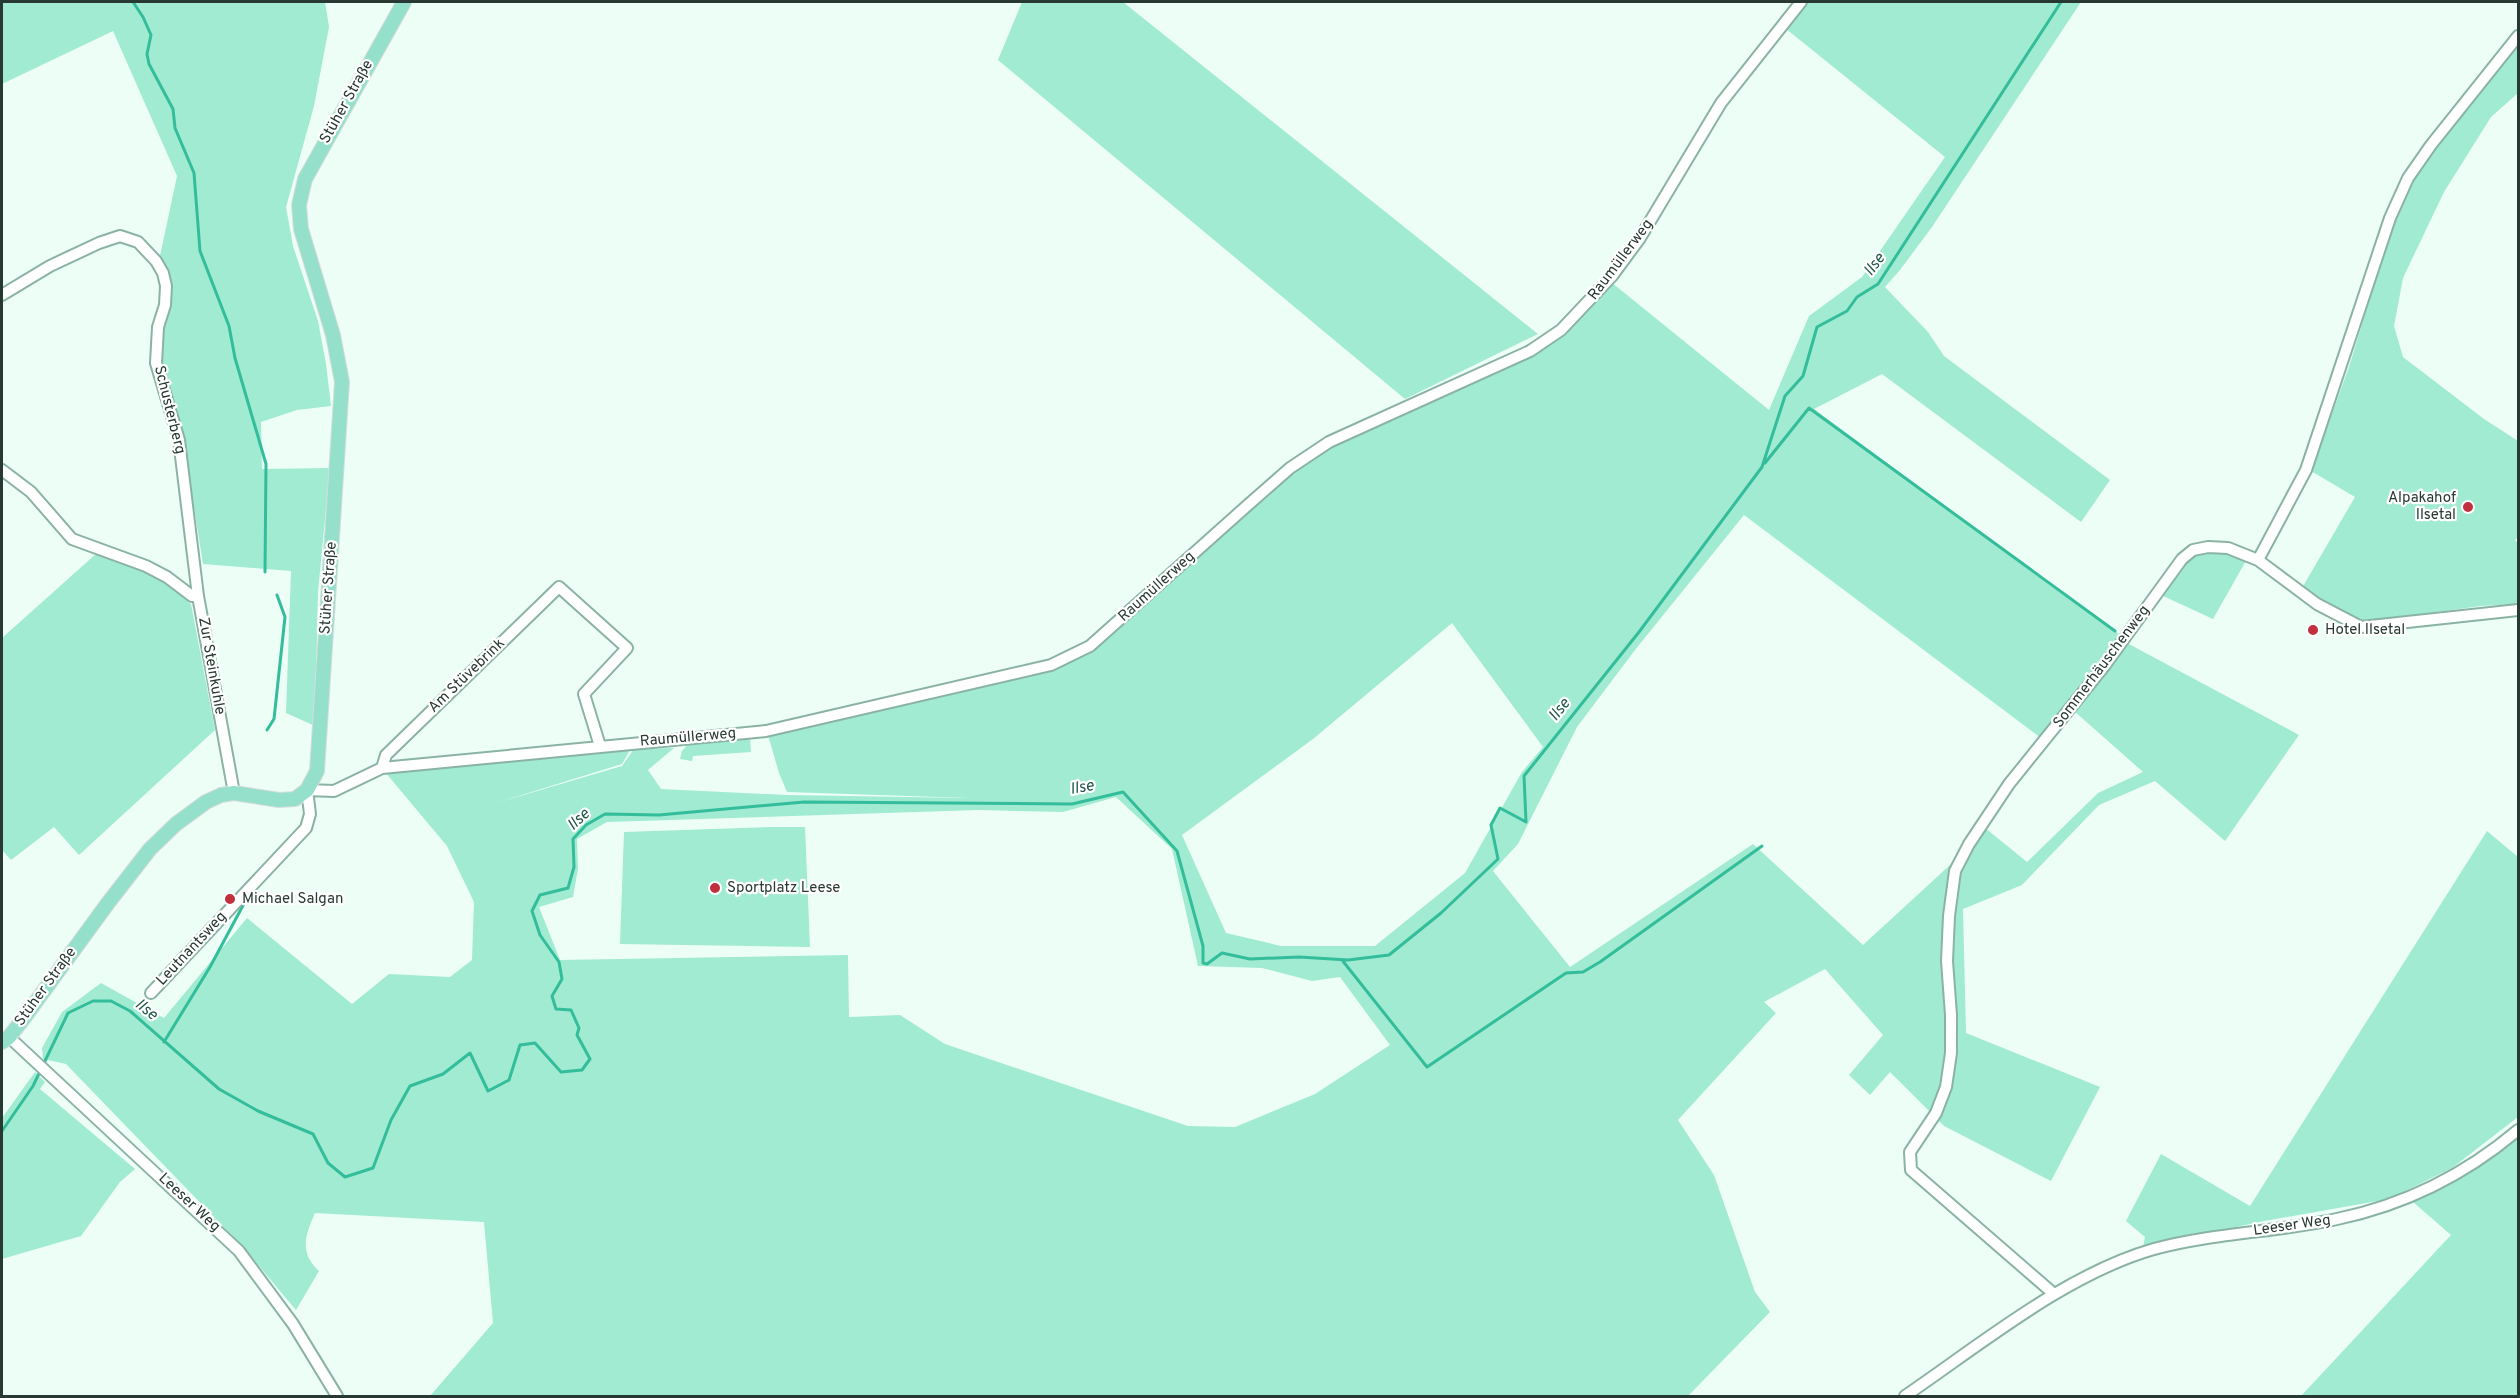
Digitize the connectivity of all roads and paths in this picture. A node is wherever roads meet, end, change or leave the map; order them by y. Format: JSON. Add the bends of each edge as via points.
{"nodes":[{"id":1,"x":404,"y":2,"type":"edge"},
{"id":2,"x":1801,"y":2,"type":"edge"},
{"id":3,"x":2518,"y":36,"type":"edge"},
{"id":4,"x":2,"y":296,"type":"edge"},
{"id":5,"x":2,"y":470,"type":"edge"},
{"id":6,"x":2258,"y":560,"type":"junction"},
{"id":7,"x":198,"y":596,"type":"junction"},
{"id":8,"x":2518,"y":610,"type":"edge"},
{"id":9,"x":600,"y":746,"type":"junction"},
{"id":10,"x":382,"y":768,"type":"junction"},
{"id":11,"x":307,"y":790,"type":"junction"},
{"id":12,"x":234,"y":793,"type":"junction"},
{"id":13,"x":150,"y":993,"type":"dead end"},
{"id":14,"x":5,"y":1040,"type":"edge"},
{"id":15,"x":2518,"y":1130,"type":"edge"},
{"id":16,"x":2054,"y":1294,"type":"junction"},
{"id":17,"x":337,"y":1396,"type":"edge"},
{"id":18,"x":1905,"y":1396,"type":"edge"}],
"edges":[{"from":1,"to":11,"type":"main road","name":"Stüher Straße","via":[[305,179],[299,205],[301,229],[333,335],[342,382],[317,771]]},
{"from":2,"to":9,"type":"street","name":"Raumüllerweg","via":[[1721,103],[1640,238],[1612,276],[1561,330],[1530,351],[1329,442],[1290,468],[1090,646],[1051,665],[766,731]]},
{"from":3,"to":6,"type":"street","via":[[2408,178],[2390,218],[2306,470]]},
{"from":4,"to":7,"type":"street","name":"Schusterberg","via":[[50,266],[120,236],[138,242],[156,261],[166,286],[156,363],[179,440]]},
{"from":5,"to":7,"type":"street","name":"Zur Steinkuhle","via":[[31,492],[72,539],[146,566]]},
{"from":6,"to":8,"type":"street","name":"Sommerhäuschenweg","via":[[2317,604],[2361,627]]},
{"from":6,"to":16,"type":"street","name":"Sommerhäuschenweg","via":[[2228,548],[2208,547],[2193,550],[2182,559],[2091,684],[2009,784],[1955,871],[1948,916],[1952,1015],[1946,1087],[1936,1113],[1910,1152],[1911,1170]]},
{"from":7,"to":12,"type":"street","name":"Zur Steinkuhle"},
{"from":9,"to":10,"type":"street","name":"Raumüllerweg"},
{"from":9,"to":10,"type":"street","name":"Am Stüvebrink","via":[[584,694],[627,648],[559,587],[386,755]]},
{"from":10,"to":11,"type":"street","name":"Raumüllerweg","via":[[334,791]]},
{"from":11,"to":12,"type":"main road","name":"Stüher Straße","via":[[295,799],[279,800]]},
{"from":11,"to":13,"type":"street","name":"Leutnantsweg","via":[[310,814],[306,828]]},
{"from":12,"to":14,"type":"main road","name":"Stüher Straße","via":[[198,807],[150,849]]},
{"from":14,"to":17,"type":"street","name":"Leeser Weg","via":[[55,1078],[239,1251],[293,1324]]},
{"from":15,"to":16,"type":"street","name":"Leeser Weg","via":[[2453,1176],[2381,1208],[2336,1220],[2154,1249]]},
{"from":16,"to":18,"type":"street","name":"Leeser Weg"}]}
